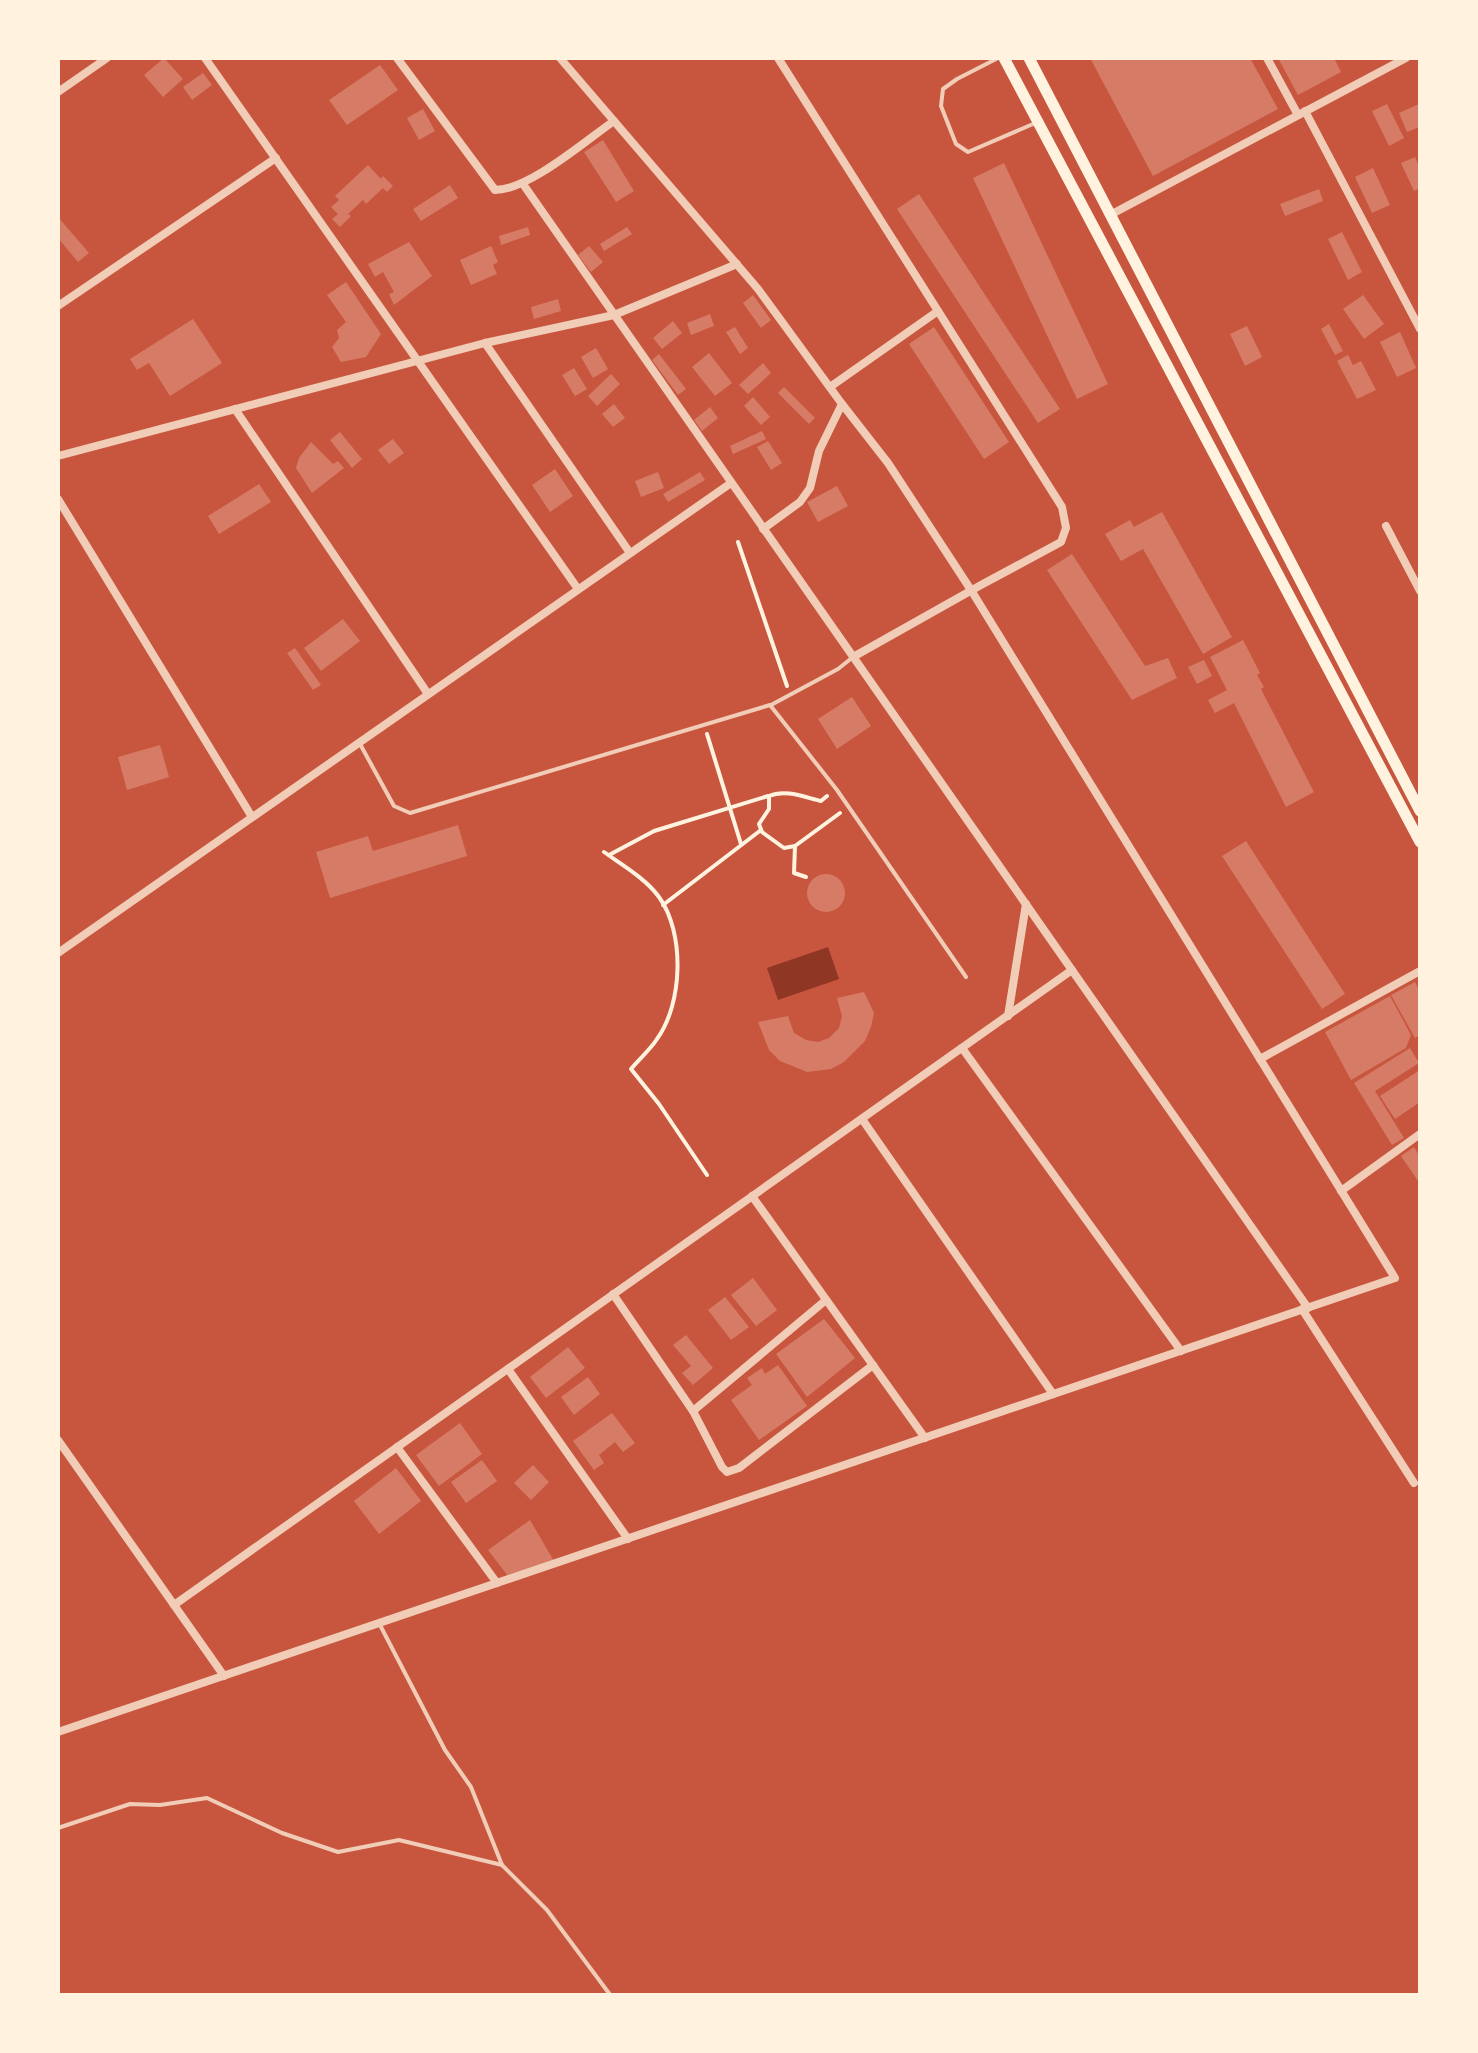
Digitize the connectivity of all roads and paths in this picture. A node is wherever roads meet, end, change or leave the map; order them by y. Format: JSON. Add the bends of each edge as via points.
{"nodes":[{"id":1,"x":107,"y":58,"type":"edge"},
{"id":2,"x":205,"y":58,"type":"edge"},
{"id":3,"x":397,"y":58,"type":"edge"},
{"id":4,"x":560,"y":58,"type":"edge"},
{"id":5,"x":778,"y":58,"type":"edge"},
{"id":6,"x":1001,"y":58,"type":"edge"},
{"id":7,"x":1029,"y":58,"type":"edge"},
{"id":8,"x":1267,"y":58,"type":"edge"},
{"id":9,"x":1406,"y":58,"type":"edge"},
{"id":10,"x":58,"y":92,"type":"edge"},
{"id":11,"x":1301,"y":113,"type":"junction"},
{"id":12,"x":614,"y":121,"type":"junction"},
{"id":13,"x":1038,"y":122,"type":"junction"},
{"id":14,"x":276,"y":158,"type":"junction"},
{"id":15,"x":523,"y":184,"type":"junction"},
{"id":16,"x":1110,"y":215,"type":"junction"},
{"id":17,"x":737,"y":264,"type":"junction"},
{"id":18,"x":58,"y":306,"type":"edge"},
{"id":19,"x":938,"y":310,"type":"junction"},
{"id":20,"x":614,"y":315,"type":"junction"},
{"id":21,"x":1420,"y":329,"type":"edge"},
{"id":22,"x":485,"y":342,"type":"junction"},
{"id":23,"x":418,"y":360,"type":"junction"},
{"id":24,"x":830,"y":387,"type":"junction"},
{"id":25,"x":842,"y":404,"type":"junction"},
{"id":26,"x":234,"y":409,"type":"junction"},
{"id":27,"x":58,"y":456,"type":"edge"},
{"id":28,"x":731,"y":483,"type":"junction"},
{"id":29,"x":58,"y":499,"type":"edge"},
{"id":30,"x":1386,"y":526,"type":"dead end"},
{"id":31,"x":763,"y":529,"type":"junction"},
{"id":32,"x":738,"y":542,"type":"dead end"},
{"id":33,"x":630,"y":553,"type":"junction"},
{"id":34,"x":578,"y":589,"type":"junction"},
{"id":35,"x":971,"y":590,"type":"junction"},
{"id":36,"x":1420,"y":591,"type":"edge"},
{"id":37,"x":853,"y":657,"type":"junction"},
{"id":38,"x":428,"y":694,"type":"junction"},
{"id":39,"x":790,"y":695,"type":"junction"},
{"id":40,"x":770,"y":705,"type":"junction"},
{"id":41,"x":704,"y":725,"type":"junction"},
{"id":42,"x":359,"y":742,"type":"junction"},
{"id":43,"x":769,"y":796,"type":"junction"},
{"id":44,"x":822,"y":801,"type":"dead end"},
{"id":45,"x":848,"y":807,"type":"junction"},
{"id":46,"x":730,"y":808,"type":"junction"},
{"id":47,"x":1420,"y":810,"type":"edge"},
{"id":48,"x":252,"y":817,"type":"junction"},
{"id":49,"x":761,"y":830,"type":"junction"},
{"id":50,"x":1420,"y":842,"type":"edge"},
{"id":51,"x":742,"y":844,"type":"junction"},
{"id":52,"x":795,"y":846,"type":"junction"},
{"id":53,"x":806,"y":877,"type":"dead end"},
{"id":54,"x":1026,"y":904,"type":"junction"},
{"id":55,"x":663,"y":905,"type":"junction"},
{"id":56,"x":58,"y":953,"type":"edge"},
{"id":57,"x":1072,"y":970,"type":"junction"},
{"id":58,"x":1420,"y":971,"type":"edge"},
{"id":59,"x":966,"y":977,"type":"dead end"},
{"id":60,"x":1008,"y":1016,"type":"junction"},
{"id":61,"x":962,"y":1048,"type":"junction"},
{"id":62,"x":1260,"y":1059,"type":"junction"},
{"id":63,"x":862,"y":1119,"type":"junction"},
{"id":64,"x":1420,"y":1134,"type":"edge"},
{"id":65,"x":707,"y":1175,"type":"dead end"},
{"id":66,"x":1341,"y":1191,"type":"junction"},
{"id":67,"x":752,"y":1196,"type":"junction"},
{"id":68,"x":614,"y":1294,"type":"junction"},
{"id":69,"x":826,"y":1300,"type":"junction"},
{"id":70,"x":1305,"y":1309,"type":"junction"},
{"id":71,"x":1181,"y":1350,"type":"junction"},
{"id":72,"x":873,"y":1365,"type":"junction"},
{"id":73,"x":508,"y":1369,"type":"junction"},
{"id":74,"x":1053,"y":1394,"type":"junction"},
{"id":75,"x":693,"y":1410,"type":"junction"},
{"id":76,"x":925,"y":1438,"type":"junction"},
{"id":77,"x":58,"y":1440,"type":"edge"},
{"id":78,"x":397,"y":1447,"type":"junction"},
{"id":79,"x":1414,"y":1483,"type":"dead end"},
{"id":80,"x":628,"y":1539,"type":"junction"},
{"id":81,"x":498,"y":1583,"type":"junction"},
{"id":82,"x":174,"y":1604,"type":"junction"},
{"id":83,"x":379,"y":1623,"type":"junction"},
{"id":84,"x":224,"y":1676,"type":"junction"},
{"id":85,"x":58,"y":1732,"type":"edge"},
{"id":86,"x":58,"y":1828,"type":"edge"},
{"id":87,"x":502,"y":1864,"type":"junction"},
{"id":88,"x":611,"y":1996,"type":"edge"}],
"edges":[{"from":1,"to":10,"type":"street"},
{"from":2,"to":14,"type":"street"},
{"from":3,"to":15,"type":"street","via":[[491,186],[500,191]]},
{"from":4,"to":12,"type":"street"},
{"from":5,"to":19,"type":"street"},
{"from":6,"to":13,"type":"main road"},
{"from":6,"to":13,"type":"lane","via":[[943,89],[940,106],[956,144],[968,152]]},
{"from":7,"to":16,"type":"main road"},
{"from":8,"to":11,"type":"street"},
{"from":9,"to":11,"type":"street"},
{"from":11,"to":16,"type":"street"},
{"from":11,"to":21,"type":"street"},
{"from":12,"to":15,"type":"street"},
{"from":12,"to":17,"type":"street"},
{"from":13,"to":50,"type":"main road"},
{"from":14,"to":18,"type":"street"},
{"from":14,"to":23,"type":"street"},
{"from":15,"to":20,"type":"street"},
{"from":16,"to":47,"type":"main road"},
{"from":17,"to":20,"type":"street"},
{"from":17,"to":24,"type":"street"},
{"from":19,"to":24,"type":"street"},
{"from":19,"to":35,"type":"street","via":[[1062,507],[1066,528],[1061,542]]},
{"from":20,"to":22,"type":"street"},
{"from":20,"to":28,"type":"street"},
{"from":22,"to":23,"type":"street"},
{"from":22,"to":33,"type":"street"},
{"from":23,"to":26,"type":"street"},
{"from":23,"to":34,"type":"street"},
{"from":24,"to":25,"type":"street"},
{"from":25,"to":31,"type":"street","via":[[810,488]]},
{"from":25,"to":35,"type":"street"},
{"from":26,"to":27,"type":"street"},
{"from":26,"to":38,"type":"street"},
{"from":28,"to":31,"type":"street"},
{"from":28,"to":33,"type":"street"},
{"from":29,"to":48,"type":"street"},
{"from":30,"to":36,"type":"street"},
{"from":31,"to":37,"type":"street"},
{"from":32,"to":39,"type":"path"},
{"from":33,"to":34,"type":"street"},
{"from":34,"to":38,"type":"street"},
{"from":35,"to":37,"type":"street"},
{"from":35,"to":62,"type":"street"},
{"from":37,"to":39,"type":"lane"},
{"from":37,"to":54,"type":"street"},
{"from":38,"to":42,"type":"street"},
{"from":39,"to":40,"type":"lane"},
{"from":40,"to":41,"type":"lane"},
{"from":40,"to":45,"type":"lane"},
{"from":41,"to":42,"type":"lane","via":[[410,813],[394,806]]},
{"from":41,"to":46,"type":"path"},
{"from":42,"to":48,"type":"street"},
{"from":43,"to":44,"type":"path"},
{"from":43,"to":46,"type":"path"},
{"from":43,"to":49,"type":"path"},
{"from":45,"to":52,"type":"path"},
{"from":45,"to":59,"type":"lane"},
{"from":46,"to":51,"type":"path"},
{"from":46,"to":55,"type":"path","via":[[606,854]]},
{"from":48,"to":56,"type":"street"},
{"from":49,"to":51,"type":"path"},
{"from":49,"to":52,"type":"path","via":[[784,848]]},
{"from":51,"to":55,"type":"path"},
{"from":52,"to":53,"type":"path","via":[[794,873]]},
{"from":54,"to":57,"type":"street"},
{"from":54,"to":60,"type":"street"},
{"from":55,"to":65,"type":"path","via":[[678,977],[659,1038],[631,1068]]},
{"from":57,"to":60,"type":"street"},
{"from":57,"to":70,"type":"street"},
{"from":58,"to":62,"type":"street"},
{"from":60,"to":61,"type":"street"},
{"from":61,"to":63,"type":"street"},
{"from":61,"to":71,"type":"street"},
{"from":62,"to":66,"type":"street"},
{"from":63,"to":67,"type":"street"},
{"from":63,"to":74,"type":"street"},
{"from":64,"to":66,"type":"street"},
{"from":66,"to":70,"type":"street","via":[[1395,1278]]},
{"from":67,"to":68,"type":"street"},
{"from":67,"to":69,"type":"street"},
{"from":68,"to":73,"type":"street"},
{"from":68,"to":75,"type":"street"},
{"from":69,"to":72,"type":"street"},
{"from":69,"to":75,"type":"street"},
{"from":70,"to":71,"type":"street"},
{"from":70,"to":79,"type":"street"},
{"from":71,"to":74,"type":"street"},
{"from":72,"to":75,"type":"street","via":[[728,1472]]},
{"from":72,"to":76,"type":"street"},
{"from":73,"to":78,"type":"street"},
{"from":73,"to":80,"type":"street"},
{"from":74,"to":76,"type":"street"},
{"from":76,"to":80,"type":"street"},
{"from":77,"to":82,"type":"street"},
{"from":78,"to":81,"type":"street"},
{"from":78,"to":82,"type":"street"},
{"from":80,"to":81,"type":"street"},
{"from":81,"to":83,"type":"street"},
{"from":82,"to":84,"type":"street"},
{"from":83,"to":84,"type":"street"},
{"from":83,"to":87,"type":"lane","via":[[471,1787]]},
{"from":84,"to":85,"type":"street"},
{"from":86,"to":87,"type":"lane","via":[[130,1804],[207,1798],[338,1852],[399,1840]]},
{"from":87,"to":88,"type":"lane","via":[[547,1910]]}]}
